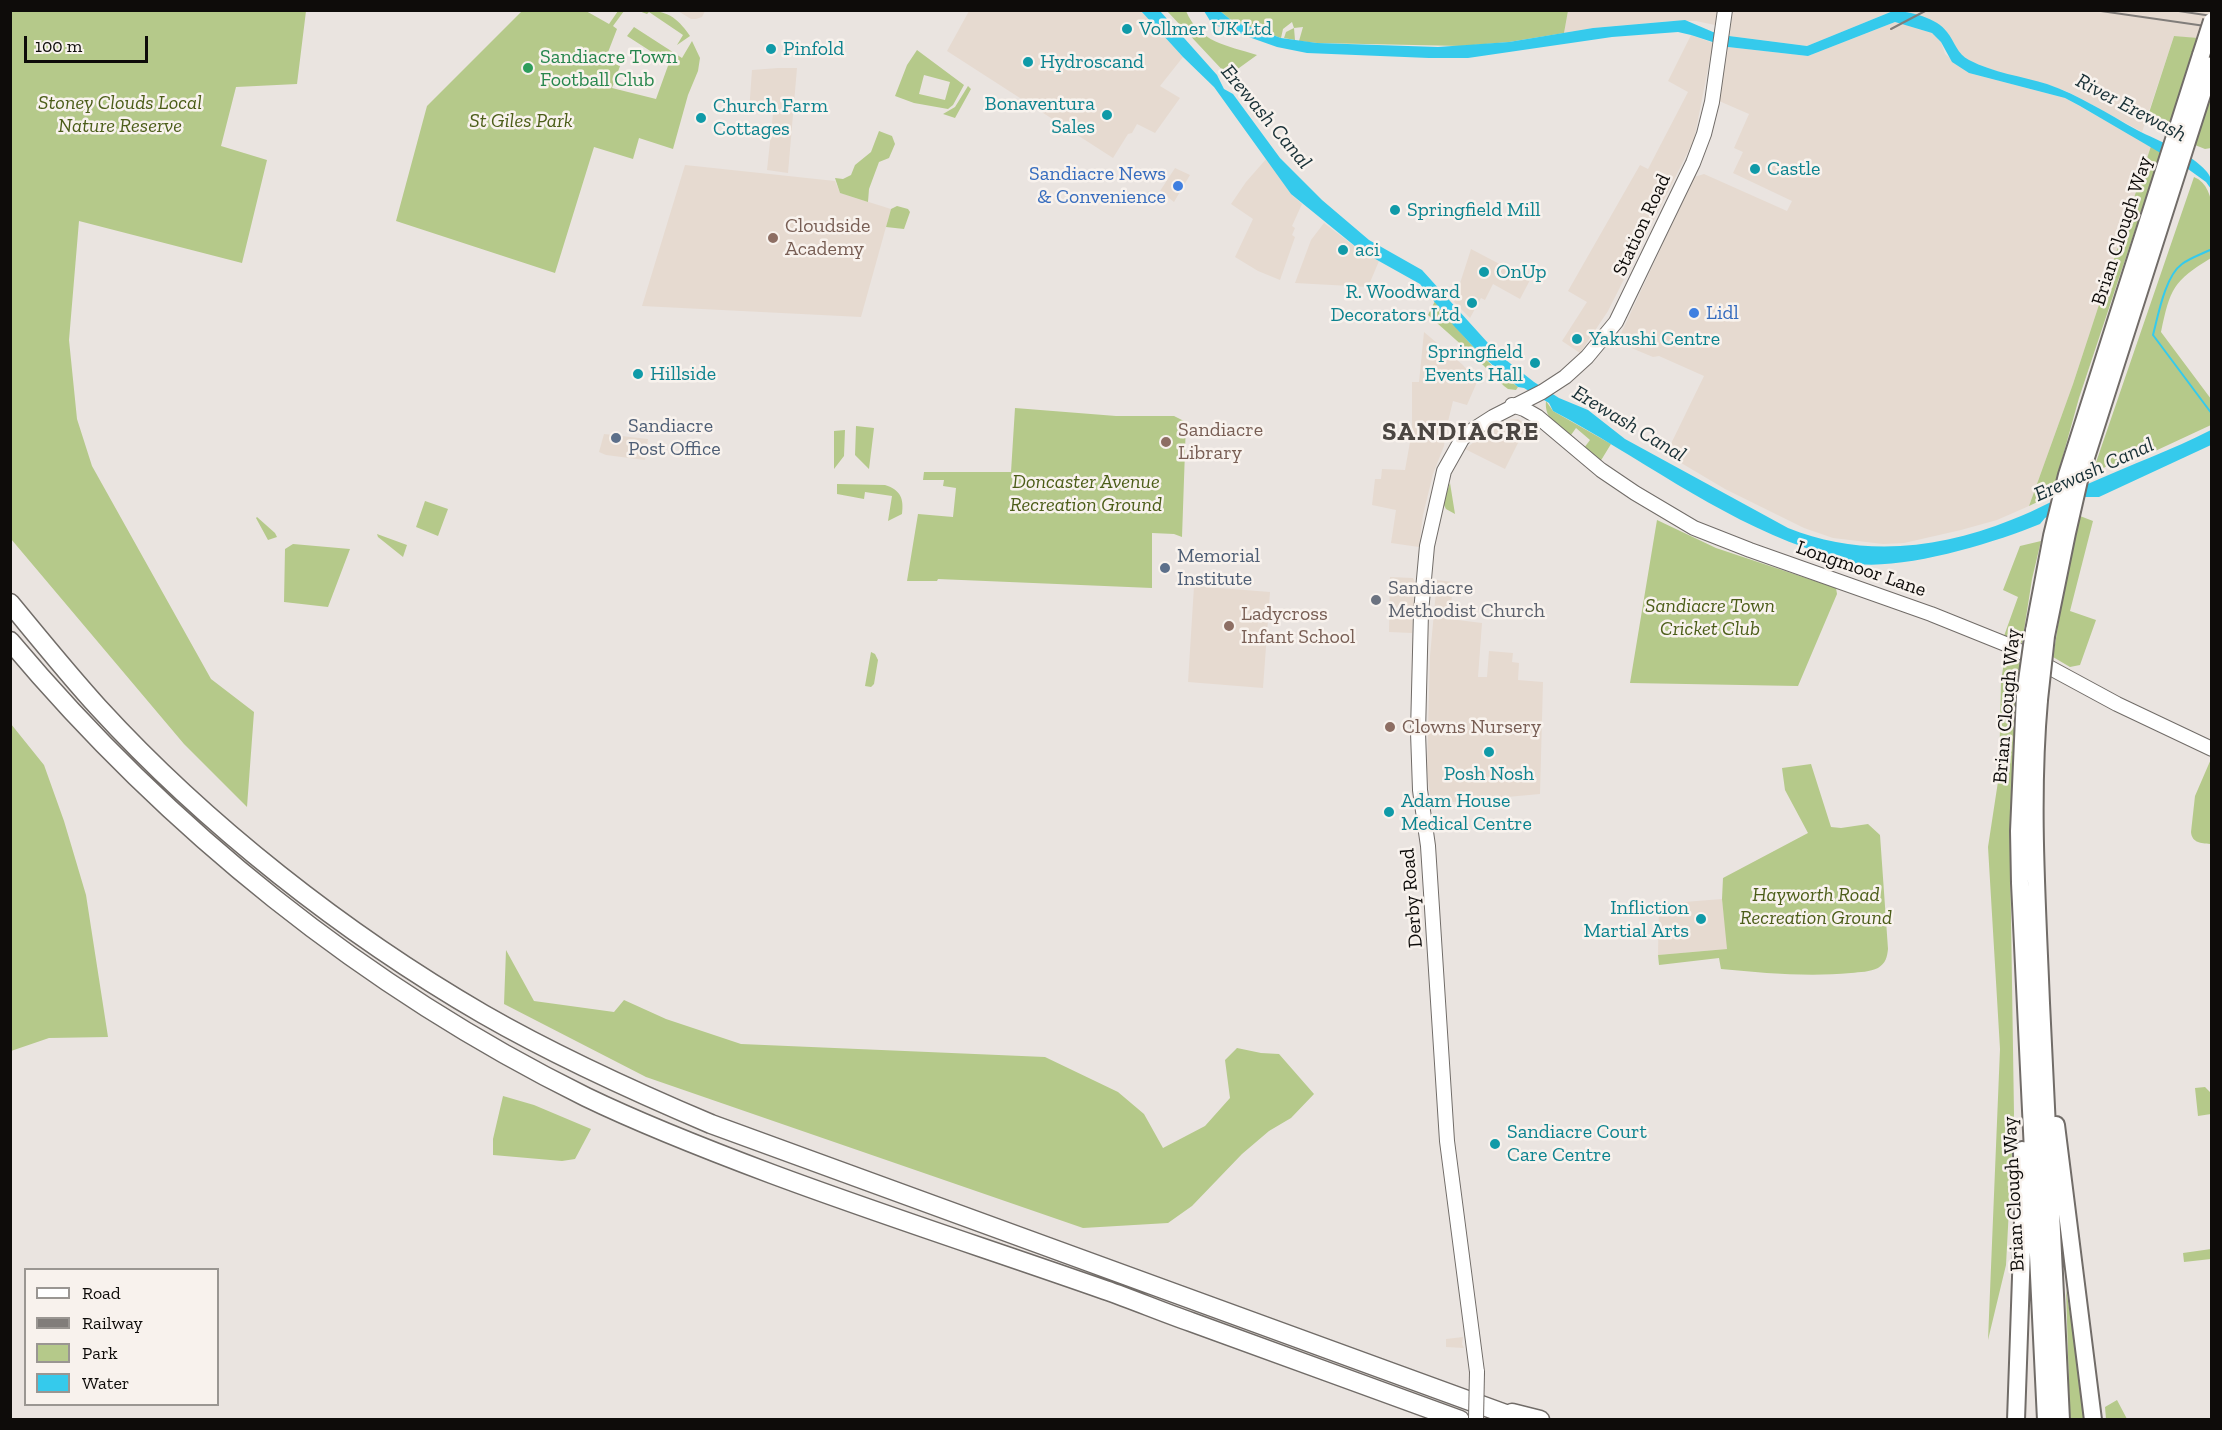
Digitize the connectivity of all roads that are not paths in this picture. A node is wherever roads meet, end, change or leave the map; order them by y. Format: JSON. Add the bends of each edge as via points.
{"nodes":[{"id":1,"x":1725,"y":10,"type":"edge"},
{"id":2,"x":2211,"y":21,"type":"edge"},
{"id":3,"x":2206,"y":59,"type":"edge"},
{"id":4,"x":1516,"y":404,"type":"junction"},
{"id":5,"x":10,"y":603,"type":"edge"},
{"id":6,"x":10,"y":641,"type":"edge"},
{"id":7,"x":2211,"y":749,"type":"edge"},
{"id":8,"x":2034,"y":1002,"type":"junction"},
{"id":9,"x":1335,"y":1374,"type":"junction"},
{"id":10,"x":1483,"y":1414,"type":"edge"},
{"id":11,"x":1437,"y":1419,"type":"edge"},
{"id":12,"x":1460,"y":1419,"type":"edge"},
{"id":13,"x":1522,"y":1419,"type":"edge"},
{"id":14,"x":1540,"y":1419,"type":"edge"},
{"id":15,"x":2016,"y":1419,"type":"edge"},
{"id":16,"x":2046,"y":1419,"type":"edge"},
{"id":17,"x":2061,"y":1419,"type":"edge"},
{"id":18,"x":2093,"y":1419,"type":"edge"}],
"edges":[{"from":1,"to":4,"type":"main road","name":"Station Road","via":[[1712,102],[1701,142],[1627,303],[1587,357],[1559,381]]},
{"from":2,"to":3,"type":"highway","name":"Brian Clough Way","bridge":true},
{"from":3,"to":8,"type":"highway","name":"Brian Clough Way","bridge":true,"via":[[2074,475],[2040,634],[2019,831]]},
{"from":4,"to":7,"type":"main road","name":"Longmoor Lane","via":[[1538,417],[1601,470],[1694,528],[2007,645]]},
{"from":4,"to":10,"type":"main road","name":"Derby Road","bridge":true,"via":[[1468,433],[1449,460],[1431,524],[1420,612],[1420,790],[1447,1141]]},
{"from":5,"to":10,"type":"highway","via":[[99,708],[244,846],[368,940],[484,1015],[604,1077],[711,1124]]},
{"from":6,"to":9,"type":"highway","via":[[46,684],[149,789],[234,867],[370,969],[522,1063],[653,1129],[697,1146]]},
{"from":8,"to":15,"type":"highway","via":[[2021,1087],[2023,1221]]},
{"from":8,"to":16,"type":"highway","name":"Brian Clough Way"},
{"from":8,"to":17,"type":"highway","name":"Brian Clough Way"},
{"from":8,"to":18,"type":"highway"},
{"from":9,"to":11,"type":"highway"},
{"from":9,"to":12,"type":"highway"},
{"from":10,"to":13,"type":"highway"},
{"from":10,"to":14,"type":"highway"}]}
